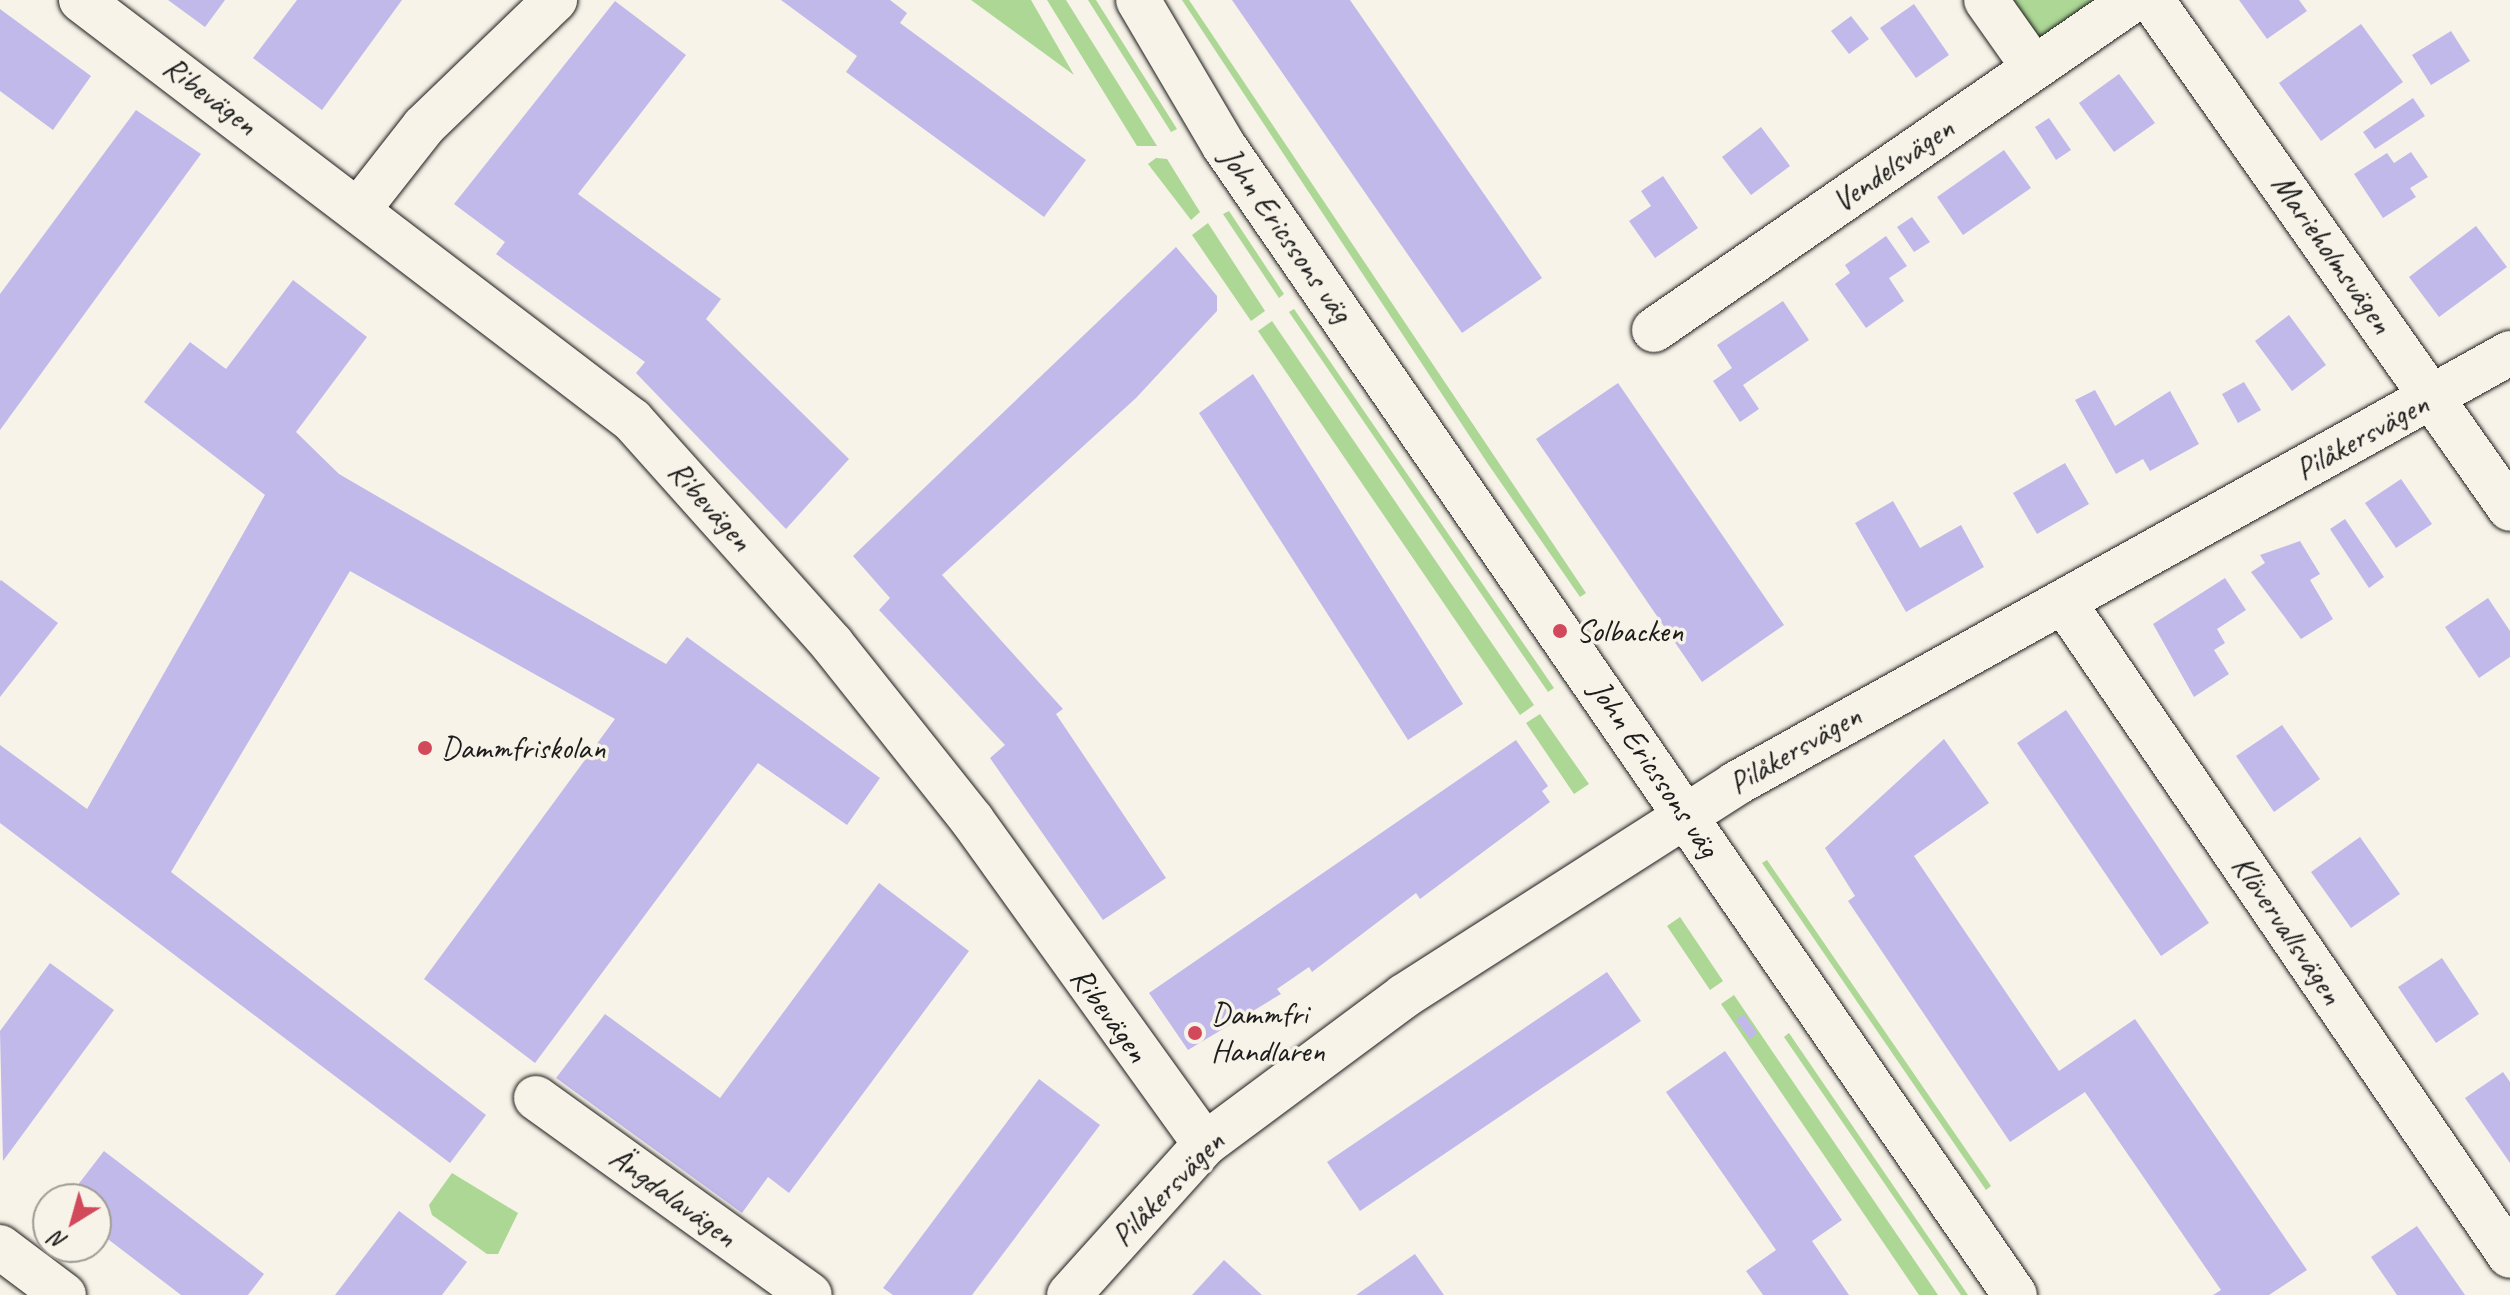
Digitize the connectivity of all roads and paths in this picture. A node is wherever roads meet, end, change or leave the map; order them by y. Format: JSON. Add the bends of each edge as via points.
{"nodes":[{"id":1,"x":81,"y":0,"type":"edge"},
{"id":2,"x":555,"y":0,"type":"edge"},
{"id":3,"x":1138,"y":0,"type":"edge"},
{"id":4,"x":1986,"y":0,"type":"edge"},
{"id":5,"x":2133,"y":0,"type":"edge"},
{"id":6,"x":2152,"y":0,"type":"edge"},
{"id":7,"x":2034,"y":68,"type":"junction"},
{"id":8,"x":359,"y":209,"type":"junction"},
{"id":9,"x":1654,"y":330,"type":"dead end"},
{"id":10,"x":2510,"y":353,"type":"edge"},
{"id":11,"x":2434,"y":397,"type":"junction"},
{"id":12,"x":2510,"y":509,"type":"edge"},
{"id":13,"x":2065,"y":604,"type":"junction"},
{"id":14,"x":1686,"y":814,"type":"junction"},
{"id":15,"x":536,"y":1098,"type":"dead end"},
{"id":16,"x":1205,"y":1144,"type":"junction"},
{"id":17,"x":0,"y":1247,"type":"edge"},
{"id":18,"x":2510,"y":1256,"type":"edge"},
{"id":19,"x":64,"y":1295,"type":"edge"},
{"id":20,"x":810,"y":1295,"type":"edge"},
{"id":21,"x":1069,"y":1295,"type":"edge"},
{"id":22,"x":2015,"y":1295,"type":"edge"}],
"edges":[{"from":1,"to":8,"type":"street","name":"Ribevägen"},
{"from":2,"to":8,"type":"street","via":[[424,126]]},
{"from":3,"to":14,"type":"street","name":"John Ericssons väg","via":[[1224,146]]},
{"from":4,"to":7,"type":"street"},
{"from":5,"to":7,"type":"street","name":"Vendelsvägen"},
{"from":6,"to":11,"type":"street","name":"Marieholmsvägen"},
{"from":7,"to":9,"type":"street","name":"Vendelsvägen"},
{"from":8,"to":16,"type":"street","name":"Ribevägen","via":[[632,420],[770,572],[981,831]]},
{"from":10,"to":11,"type":"street","name":"Pilåkersvägen"},
{"from":11,"to":12,"type":"street","name":"Marieholmsvägen"},
{"from":11,"to":13,"type":"street","name":"Pilåkersvägen"},
{"from":13,"to":14,"type":"street","name":"Pilåkersvägen"},
{"from":13,"to":18,"type":"street","name":"Klövervallsvägen"},
{"from":14,"to":16,"type":"street","name":"Pilåkersvägen","via":[[1404,996]]},
{"from":14,"to":22,"type":"street","name":"John Ericssons väg"},
{"from":15,"to":20,"type":"street","name":"Ängdalavägen"},
{"from":16,"to":21,"type":"street","name":"Pilåkersvägen"},
{"from":17,"to":19,"type":"street"}]}
